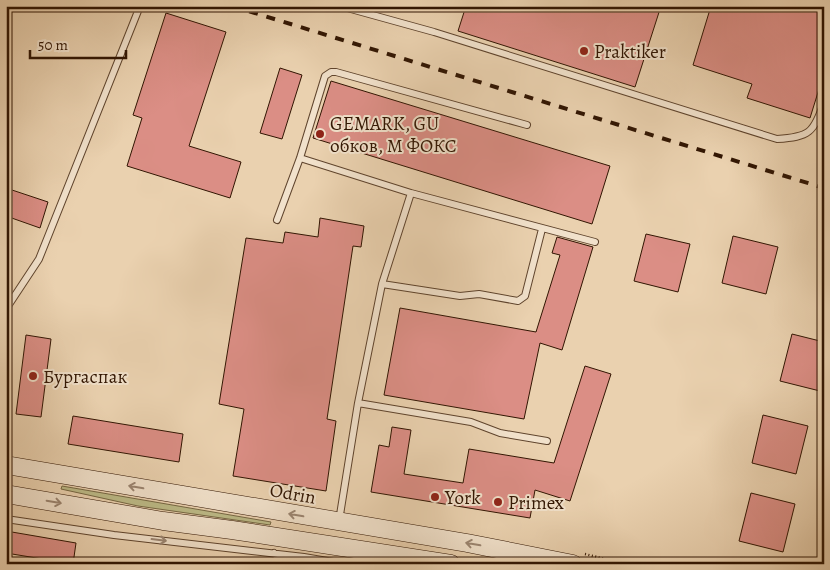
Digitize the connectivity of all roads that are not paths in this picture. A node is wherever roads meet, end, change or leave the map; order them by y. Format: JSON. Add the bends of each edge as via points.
{"nodes":[{"id":1,"x":140,"y":6,"type":"edge"},
{"id":2,"x":340,"y":6,"type":"edge"},
{"id":3,"x":824,"y":102,"type":"edge"},
{"id":4,"x":527,"y":125,"type":"dead end"},
{"id":5,"x":300,"y":158,"type":"junction"},
{"id":6,"x":411,"y":193,"type":"junction"},
{"id":7,"x":277,"y":220,"type":"dead end"},
{"id":8,"x":542,"y":229,"type":"junction"},
{"id":9,"x":596,"y":242,"type":"dead end"},
{"id":10,"x":382,"y":284,"type":"junction"},
{"id":11,"x":6,"y":309,"type":"edge"},
{"id":12,"x":358,"y":403,"type":"junction"},
{"id":13,"x":547,"y":441,"type":"dead end"},
{"id":14,"x":6,"y":465,"type":"edge"},
{"id":15,"x":6,"y":494,"type":"edge"},
{"id":16,"x":6,"y":519,"type":"edge"},
{"id":17,"x":338,"y":522,"type":"junction"},
{"id":18,"x":232,"y":530,"type":"junction"},
{"id":19,"x":274,"y":554,"type":"junction"},
{"id":20,"x":6,"y":562,"type":"edge"},
{"id":21,"x":14,"y":564,"type":"edge"},
{"id":22,"x":282,"y":564,"type":"edge"},
{"id":23,"x":345,"y":564,"type":"edge"},
{"id":24,"x":451,"y":564,"type":"edge"},
{"id":25,"x":572,"y":564,"type":"edge"}],
"edges":[{"from":1,"to":11,"type":"lane","via":[[39,259]]},
{"from":2,"to":3,"type":"lane","via":[[777,139],[799,138],[817,124]]},
{"from":4,"to":5,"type":"lane","via":[[330,72],[325,76]]},
{"from":5,"to":6,"type":"lane"},
{"from":5,"to":7,"type":"lane"},
{"from":6,"to":8,"type":"lane"},
{"from":6,"to":10,"type":"lane"},
{"from":8,"to":9,"type":"lane"},
{"from":8,"to":10,"type":"lane","via":[[525,296],[518,300],[479,294],[460,296]]},
{"from":10,"to":12,"type":"lane"},
{"from":12,"to":13,"type":"lane","via":[[471,422],[500,434]]},
{"from":12,"to":17,"type":"lane"},
{"from":17,"to":14,"type":"main road","name":"Odrin","one_way":true},
{"from":15,"to":18,"type":"main road","one_way":true},
{"from":16,"to":19,"type":"lane","one_way":true},
{"from":17,"to":18,"type":"main road","via":[[318,534],[254,526]]},
{"from":25,"to":17,"type":"main road","name":"Odrin","one_way":true},
{"from":18,"to":24,"type":"main road"},
{"from":19,"to":22,"type":"lane"},
{"from":19,"to":23,"type":"lane"},
{"from":20,"to":21,"type":"lane"}]}
